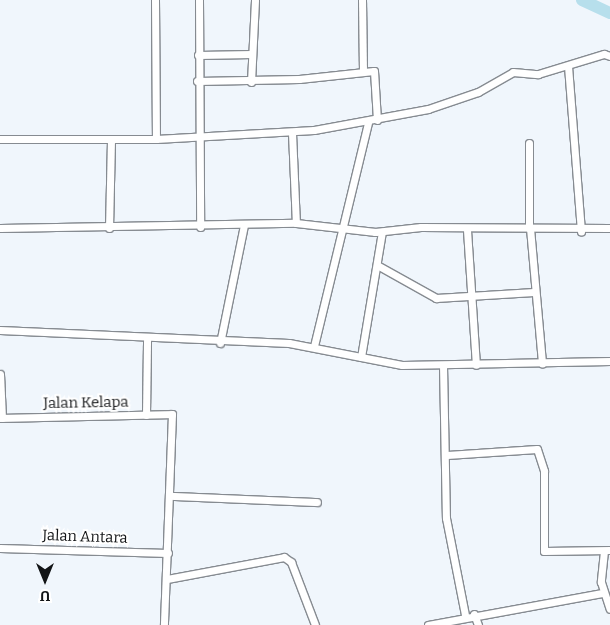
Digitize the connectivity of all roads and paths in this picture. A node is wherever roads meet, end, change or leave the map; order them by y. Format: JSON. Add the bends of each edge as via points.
{"nodes":[{"id":1,"x":155,"y":0,"type":"edge"},
{"id":2,"x":199,"y":0,"type":"edge"},
{"id":3,"x":254,"y":0,"type":"edge"},
{"id":4,"x":362,"y":0,"type":"edge"},
{"id":5,"x":252,"y":54,"type":"junction"},
{"id":6,"x":198,"y":55,"type":"junction"},
{"id":7,"x":610,"y":56,"type":"edge"},
{"id":8,"x":568,"y":66,"type":"junction"},
{"id":9,"x":364,"y":71,"type":"junction"},
{"id":10,"x":197,"y":81,"type":"junction"},
{"id":11,"x":250,"y":82,"type":"junction"},
{"id":12,"x":377,"y":120,"type":"junction"},
{"id":13,"x":368,"y":122,"type":"junction"},
{"id":14,"x":292,"y":133,"type":"junction"},
{"id":15,"x":198,"y":137,"type":"junction"},
{"id":16,"x":0,"y":139,"type":"edge"},
{"id":17,"x":156,"y":139,"type":"junction"},
{"id":18,"x":111,"y":140,"type":"junction"},
{"id":19,"x":529,"y":143,"type":"dead end"},
{"id":20,"x":296,"y":223,"type":"junction"},
{"id":21,"x":244,"y":224,"type":"junction"},
{"id":22,"x":200,"y":227,"type":"junction"},
{"id":23,"x":0,"y":228,"type":"edge"},
{"id":24,"x":108,"y":228,"type":"junction"},
{"id":25,"x":529,"y":228,"type":"junction"},
{"id":26,"x":610,"y":228,"type":"edge"},
{"id":27,"x":345,"y":229,"type":"junction"},
{"id":28,"x":467,"y":230,"type":"junction"},
{"id":29,"x":581,"y":231,"type":"junction"},
{"id":30,"x":382,"y":232,"type":"junction"},
{"id":31,"x":377,"y":265,"type":"junction"},
{"id":32,"x":534,"y":292,"type":"junction"},
{"id":33,"x":472,"y":298,"type":"junction"},
{"id":34,"x":0,"y":330,"type":"edge"},
{"id":35,"x":147,"y":339,"type":"junction"},
{"id":36,"x":220,"y":343,"type":"junction"},
{"id":37,"x":314,"y":346,"type":"junction"},
{"id":38,"x":361,"y":357,"type":"junction"},
{"id":39,"x":610,"y":361,"type":"edge"},
{"id":40,"x":542,"y":363,"type":"junction"},
{"id":41,"x":443,"y":365,"type":"junction"},
{"id":42,"x":476,"y":365,"type":"junction"},
{"id":43,"x":0,"y":374,"type":"edge"},
{"id":44,"x":146,"y":416,"type":"junction"},
{"id":45,"x":1,"y":418,"type":"edge"},
{"id":46,"x":447,"y":456,"type":"junction"},
{"id":47,"x":172,"y":496,"type":"junction"},
{"id":48,"x":317,"y":502,"type":"dead end"},
{"id":49,"x":0,"y":548,"type":"edge"},
{"id":50,"x":607,"y":551,"type":"edge"},
{"id":51,"x":168,"y":554,"type":"junction"},
{"id":52,"x":167,"y":579,"type":"junction"},
{"id":53,"x":602,"y":594,"type":"junction"},
{"id":54,"x":610,"y":608,"type":"edge"},
{"id":55,"x":474,"y":614,"type":"junction"},
{"id":56,"x":466,"y":615,"type":"junction"},
{"id":57,"x":164,"y":625,"type":"edge"},
{"id":58,"x":315,"y":625,"type":"edge"},
{"id":59,"x":428,"y":625,"type":"edge"},
{"id":60,"x":478,"y":625,"type":"edge"}],
"edges":[{"from":1,"to":17,"type":"street"},
{"from":2,"to":6,"type":"street"},
{"from":3,"to":5,"type":"street"},
{"from":4,"to":9,"type":"street"},
{"from":5,"to":6,"type":"street"},
{"from":5,"to":11,"type":"street"},
{"from":6,"to":10,"type":"street"},
{"from":7,"to":8,"type":"street","via":[[604,54]]},
{"from":8,"to":12,"type":"street","via":[[538,74],[513,72],[478,92]]},
{"from":8,"to":29,"type":"street"},
{"from":9,"to":11,"type":"street"},
{"from":9,"to":12,"type":"street","via":[[376,73]]},
{"from":10,"to":11,"type":"street"},
{"from":10,"to":15,"type":"street"},
{"from":12,"to":13,"type":"street"},
{"from":13,"to":14,"type":"street"},
{"from":13,"to":27,"type":"street"},
{"from":14,"to":15,"type":"street"},
{"from":14,"to":20,"type":"street"},
{"from":15,"to":17,"type":"street"},
{"from":15,"to":22,"type":"street"},
{"from":16,"to":18,"type":"street"},
{"from":17,"to":18,"type":"street"},
{"from":18,"to":24,"type":"street"},
{"from":19,"to":25,"type":"street"},
{"from":20,"to":21,"type":"street"},
{"from":20,"to":27,"type":"street"},
{"from":21,"to":22,"type":"street"},
{"from":21,"to":36,"type":"street"},
{"from":22,"to":24,"type":"street"},
{"from":23,"to":24,"type":"street"},
{"from":25,"to":28,"type":"street"},
{"from":25,"to":29,"type":"street"},
{"from":25,"to":32,"type":"street"},
{"from":26,"to":29,"type":"street"},
{"from":27,"to":30,"type":"street"},
{"from":27,"to":37,"type":"street"},
{"from":28,"to":30,"type":"street","via":[[407,228]]},
{"from":28,"to":33,"type":"street"},
{"from":30,"to":31,"type":"street"},
{"from":31,"to":33,"type":"street","via":[[436,298]]},
{"from":31,"to":38,"type":"street"},
{"from":32,"to":33,"type":"street"},
{"from":32,"to":40,"type":"street"},
{"from":33,"to":42,"type":"street"},
{"from":34,"to":35,"type":"street"},
{"from":35,"to":36,"type":"street"},
{"from":35,"to":44,"type":"street"},
{"from":36,"to":37,"type":"street"},
{"from":37,"to":38,"type":"street"},
{"from":38,"to":41,"type":"street","via":[[402,365]]},
{"from":39,"to":40,"type":"street"},
{"from":40,"to":42,"type":"street"},
{"from":41,"to":42,"type":"street"},
{"from":41,"to":46,"type":"street"},
{"from":43,"to":45,"type":"street"},
{"from":44,"to":45,"type":"street","name":"Jalan Kelapa"},
{"from":44,"to":47,"type":"street","name":"Jalan Kelapa","via":[[172,414]]},
{"from":46,"to":50,"type":"street","via":[[536,449],[544,471],[544,551]]},
{"from":46,"to":56,"type":"street","via":[[446,518]]},
{"from":47,"to":48,"type":"street"},
{"from":47,"to":51,"type":"street"},
{"from":49,"to":51,"type":"street","name":"Jalan Antara"},
{"from":50,"to":53,"type":"street"},
{"from":51,"to":52,"type":"street"},
{"from":52,"to":57,"type":"street"},
{"from":52,"to":58,"type":"street","via":[[284,557],[291,562]]},
{"from":53,"to":54,"type":"street"},
{"from":53,"to":55,"type":"street","via":[[518,612]]},
{"from":55,"to":56,"type":"street"},
{"from":55,"to":60,"type":"street"},
{"from":56,"to":59,"type":"street"}]}
